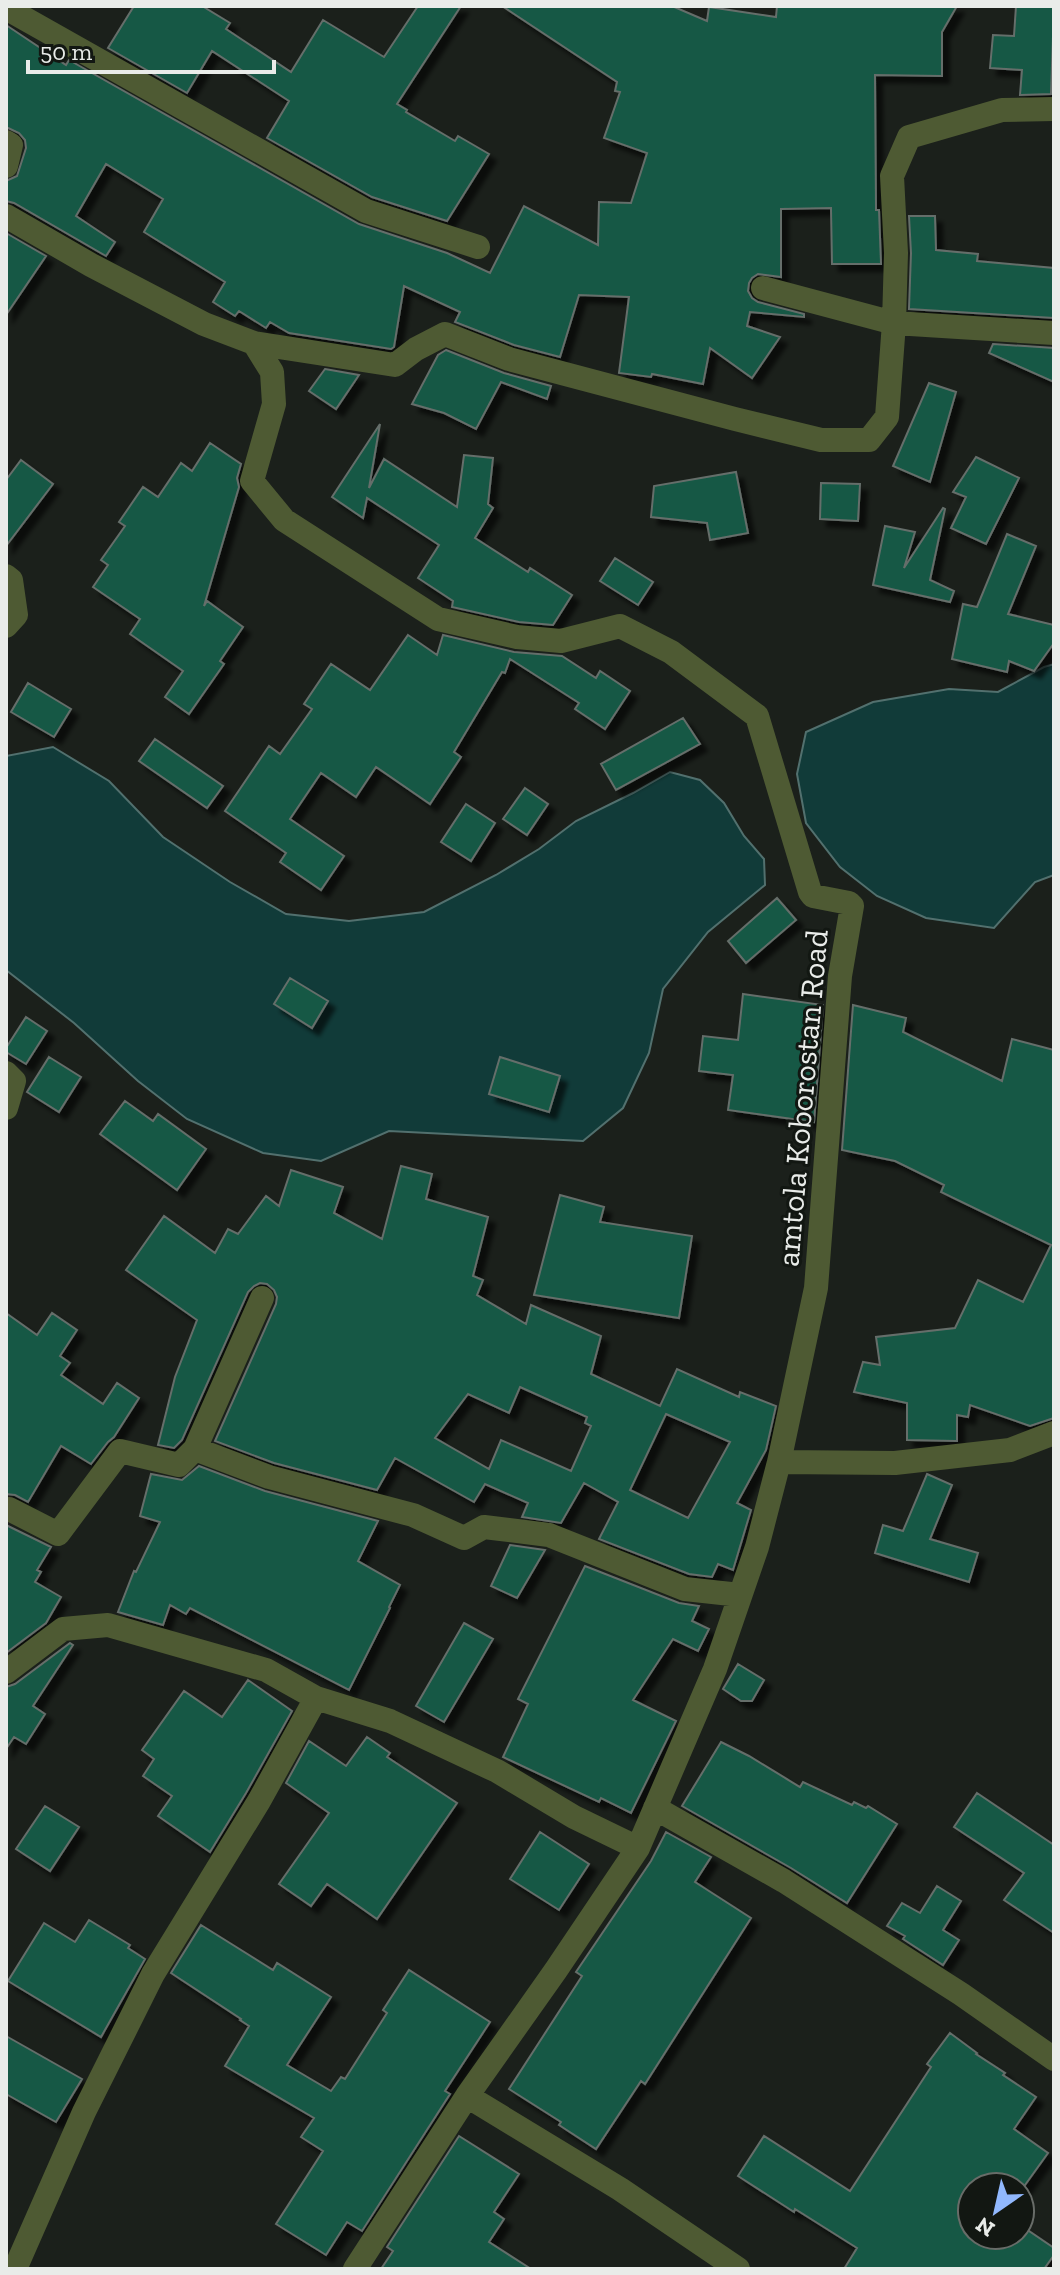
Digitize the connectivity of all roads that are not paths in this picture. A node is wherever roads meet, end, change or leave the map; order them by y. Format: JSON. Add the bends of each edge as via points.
{"nodes":[{"id":1,"x":6,"y":8,"type":"edge"},
{"id":2,"x":1054,"y":109,"type":"edge"},
{"id":3,"x":6,"y":142,"type":"edge"},
{"id":4,"x":6,"y":166,"type":"edge"},
{"id":5,"x":6,"y":216,"type":"edge"},
{"id":6,"x":478,"y":247,"type":"dead end"},
{"id":7,"x":763,"y":288,"type":"dead end"},
{"id":8,"x":894,"y":323,"type":"junction"},
{"id":9,"x":1054,"y":333,"type":"edge"},
{"id":10,"x":254,"y":343,"type":"junction"},
{"id":11,"x":6,"y":576,"type":"edge"},
{"id":12,"x":6,"y":626,"type":"edge"},
{"id":13,"x":6,"y":1073,"type":"edge"},
{"id":14,"x":6,"y":1108,"type":"edge"},
{"id":15,"x":262,"y":1298,"type":"dead end"},
{"id":16,"x":1054,"y":1433,"type":"edge"},
{"id":17,"x":195,"y":1449,"type":"junction"},
{"id":18,"x":779,"y":1462,"type":"junction"},
{"id":19,"x":6,"y":1510,"type":"edge"},
{"id":20,"x":740,"y":1595,"type":"junction"},
{"id":21,"x":6,"y":1672,"type":"edge"},
{"id":22,"x":316,"y":1698,"type":"junction"},
{"id":23,"x":655,"y":1808,"type":"junction"},
{"id":24,"x":638,"y":1848,"type":"junction"},
{"id":25,"x":1054,"y":2059,"type":"edge"},
{"id":26,"x":467,"y":2096,"type":"junction"},
{"id":27,"x":15,"y":2269,"type":"edge"},
{"id":28,"x":355,"y":2269,"type":"edge"},
{"id":29,"x":738,"y":2269,"type":"edge"}],
"edges":[{"from":1,"to":6,"type":"street","via":[[366,211]]},
{"from":2,"to":8,"type":"street","via":[[1002,110],[909,137],[892,176]]},
{"from":3,"to":4,"type":"street","via":[[11,145]]},
{"from":5,"to":10,"type":"street","via":[[204,324]]},
{"from":7,"to":8,"type":"street"},
{"from":8,"to":9,"type":"street"},
{"from":8,"to":10,"type":"street","via":[[887,417],[869,440],[821,440],[735,419],[509,359],[445,334],[395,365]]},
{"from":10,"to":18,"type":"street","name":"amtola Koborostan Road","via":[[272,372],[274,404],[252,481],[284,520],[438,619],[561,641],[620,626],[671,652],[757,716],[810,892],[852,906],[840,976],[816,1288]]},
{"from":11,"to":12,"type":"street","via":[[16,615]]},
{"from":13,"to":14,"type":"street","via":[[14,1081]]},
{"from":15,"to":17,"type":"street"},
{"from":16,"to":18,"type":"street","via":[[1010,1450],[895,1463]]},
{"from":17,"to":19,"type":"street","via":[[179,1465],[120,1451],[58,1534]]},
{"from":17,"to":20,"type":"street","via":[[269,1477],[413,1515],[464,1538],[484,1527],[549,1535],[685,1589]]},
{"from":18,"to":20,"type":"street"},
{"from":20,"to":23,"type":"street","via":[[715,1669]]},
{"from":21,"to":22,"type":"street","via":[[63,1629],[108,1625],[266,1670]]},
{"from":22,"to":24,"type":"street","via":[[390,1721],[497,1771]]},
{"from":22,"to":27,"type":"street","via":[[153,1974],[84,2112]]},
{"from":23,"to":24,"type":"street"},
{"from":23,"to":25,"type":"street","via":[[784,1881]]},
{"from":24,"to":26,"type":"street"},
{"from":26,"to":28,"type":"street"},
{"from":26,"to":29,"type":"street"}]}
